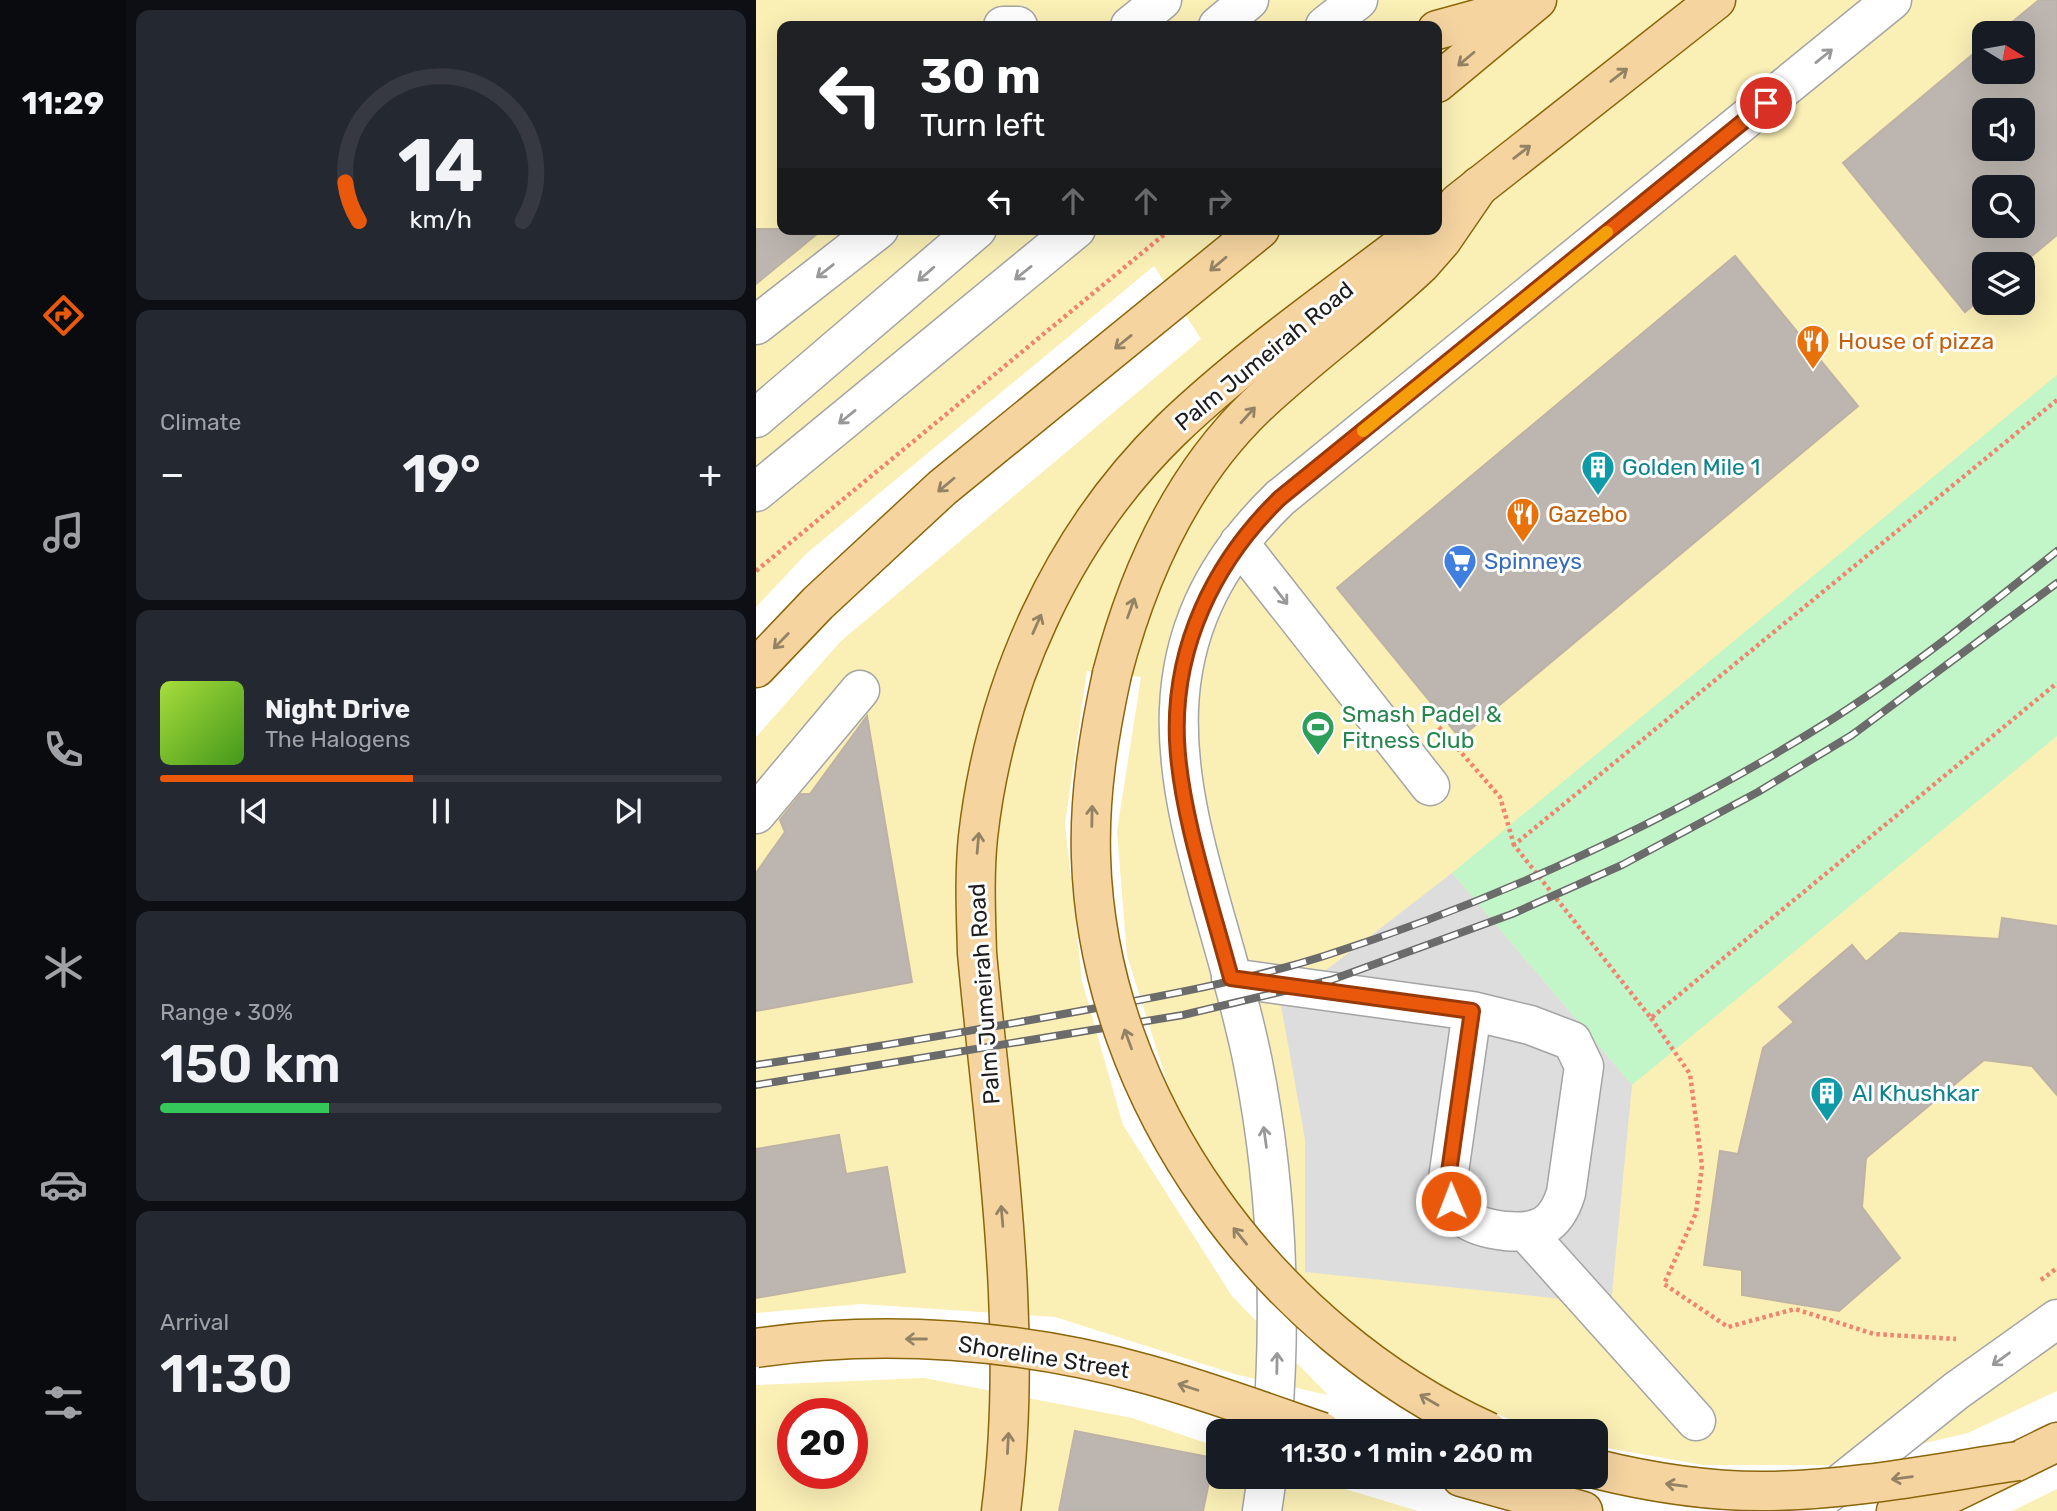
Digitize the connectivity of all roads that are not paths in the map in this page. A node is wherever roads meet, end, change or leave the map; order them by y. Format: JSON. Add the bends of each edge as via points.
{"nodes":[{"id":1,"x":1162,"y":0,"type":"edge"},
{"id":2,"x":1249,"y":0,"type":"edge"},
{"id":3,"x":1358,"y":0,"type":"edge"},
{"id":4,"x":1716,"y":0,"type":"edge"},
{"id":5,"x":1892,"y":0,"type":"edge"},
{"id":6,"x":1535,"y":2,"type":"edge"},
{"id":7,"x":1136,"y":21,"type":"edge"},
{"id":8,"x":1224,"y":21,"type":"edge"},
{"id":9,"x":1331,"y":21,"type":"edge"},
{"id":10,"x":1442,"y":29,"type":"edge"},
{"id":11,"x":1442,"y":79,"type":"edge"},
{"id":12,"x":1479,"y":186,"type":"junction"},
{"id":13,"x":1442,"y":215,"type":"edge"},
{"id":14,"x":871,"y":235,"type":"edge"},
{"id":15,"x":970,"y":235,"type":"edge"},
{"id":16,"x":1069,"y":235,"type":"edge"},
{"id":17,"x":1252,"y":235,"type":"edge"},
{"id":18,"x":1415,"y":235,"type":"edge"},
{"id":19,"x":756,"y":325,"type":"edge"},
{"id":20,"x":756,"y":418,"type":"edge"},
{"id":21,"x":756,"y":492,"type":"edge"},
{"id":22,"x":1239,"y":543,"type":"junction"},
{"id":23,"x":756,"y":668,"type":"edge"},
{"id":24,"x":860,"y":690,"type":"dead end"},
{"id":25,"x":1430,"y":786,"type":"dead end"},
{"id":26,"x":756,"y":814,"type":"edge"},
{"id":27,"x":1231,"y":978,"type":"junction"},
{"id":28,"x":1472,"y":1011,"type":"junction"},
{"id":29,"x":1527,"y":1233,"type":"junction"},
{"id":30,"x":2057,"y":1319,"type":"edge"},
{"id":31,"x":756,"y":1348,"type":"edge"},
{"id":32,"x":1273,"y":1419,"type":"edge"},
{"id":33,"x":1283,"y":1419,"type":"edge"},
{"id":34,"x":1462,"y":1419,"type":"edge"},
{"id":35,"x":1696,"y":1422,"type":"dead end"},
{"id":36,"x":2057,"y":1442,"type":"edge"},
{"id":37,"x":2018,"y":1461,"type":"junction"},
{"id":38,"x":1608,"y":1472,"type":"edge"},
{"id":39,"x":1265,"y":1489,"type":"edge"},
{"id":40,"x":1504,"y":1489,"type":"edge"},
{"id":41,"x":1001,"y":1511,"type":"edge"},
{"id":42,"x":1262,"y":1511,"type":"edge"},
{"id":43,"x":1583,"y":1511,"type":"edge"},
{"id":44,"x":1806,"y":1511,"type":"edge"},
{"id":45,"x":1896,"y":1511,"type":"edge"}],
"edges":[{"from":1,"to":7,"type":"street"},
{"from":2,"to":8,"type":"street"},
{"from":3,"to":9,"type":"street"},
{"from":12,"to":4,"type":"main road","one_way":true},
{"from":22,"to":5,"type":"street","one_way":true,"via":[[1280,498]]},
{"from":6,"to":10,"type":"main road"},
{"from":6,"to":11,"type":"main road","one_way":true},
{"from":12,"to":13,"type":"main road"},
{"from":34,"to":12,"type":"main road","one_way":true,"bridge":true,"via":[[1349,1347],[1300,1304],[1216,1206],[1181,1151],[1128,1040],[1110,981],[1093,883],[1092,796],[1099,734],[1125,624],[1148,565],[1191,487],[1264,399],[1421,264]]},
{"from":14,"to":19,"type":"street","one_way":true},
{"from":15,"to":20,"type":"street","one_way":true},
{"from":16,"to":21,"type":"street","one_way":true},
{"from":17,"to":23,"type":"main road","one_way":true,"via":[[942,488],[818,603]]},
{"from":41,"to":18,"type":"main road","name":"Palm Jumeirah Road","one_way":true,"via":[[1008,1458],[1010,1302],[975,896],[986,782],[1017,671],[1039,618],[1090,528],[1131,473],[1212,393]]},
{"from":22,"to":25,"type":"street","one_way":true},
{"from":22,"to":27,"type":"street","via":[[1211,588],[1191,636],[1180,687],[1177,740],[1183,792]]},
{"from":24,"to":26,"type":"street"},
{"from":27,"to":28,"type":"street"},
{"from":32,"to":27,"type":"street","one_way":true,"via":[[1278,1296],[1274,1217],[1253,1061]]},
{"from":28,"to":29,"type":"street","via":[[1447,1186],[1458,1214],[1470,1223]]},
{"from":28,"to":29,"type":"street","via":[[1560,1035],[1572,1041],[1584,1066],[1562,1207],[1547,1224]]},
{"from":29,"to":35,"type":"street"},
{"from":30,"to":44,"type":"street","one_way":true,"via":[[1956,1391]]},
{"from":33,"to":31,"type":"main road","name":"Shoreline Street","one_way":true,"bridge":true,"via":[[1146,1374],[1000,1345],[853,1339]]},
{"from":36,"to":37,"type":"main road"},
{"from":37,"to":38,"type":"main road","one_way":true,"bridge":true,"via":[[1835,1488],[1770,1491],[1705,1489]]},
{"from":37,"to":45,"type":"main road","bridge":true,"via":[[1950,1494]]},
{"from":39,"to":42,"type":"street"},
{"from":40,"to":43,"type":"main road"}]}
